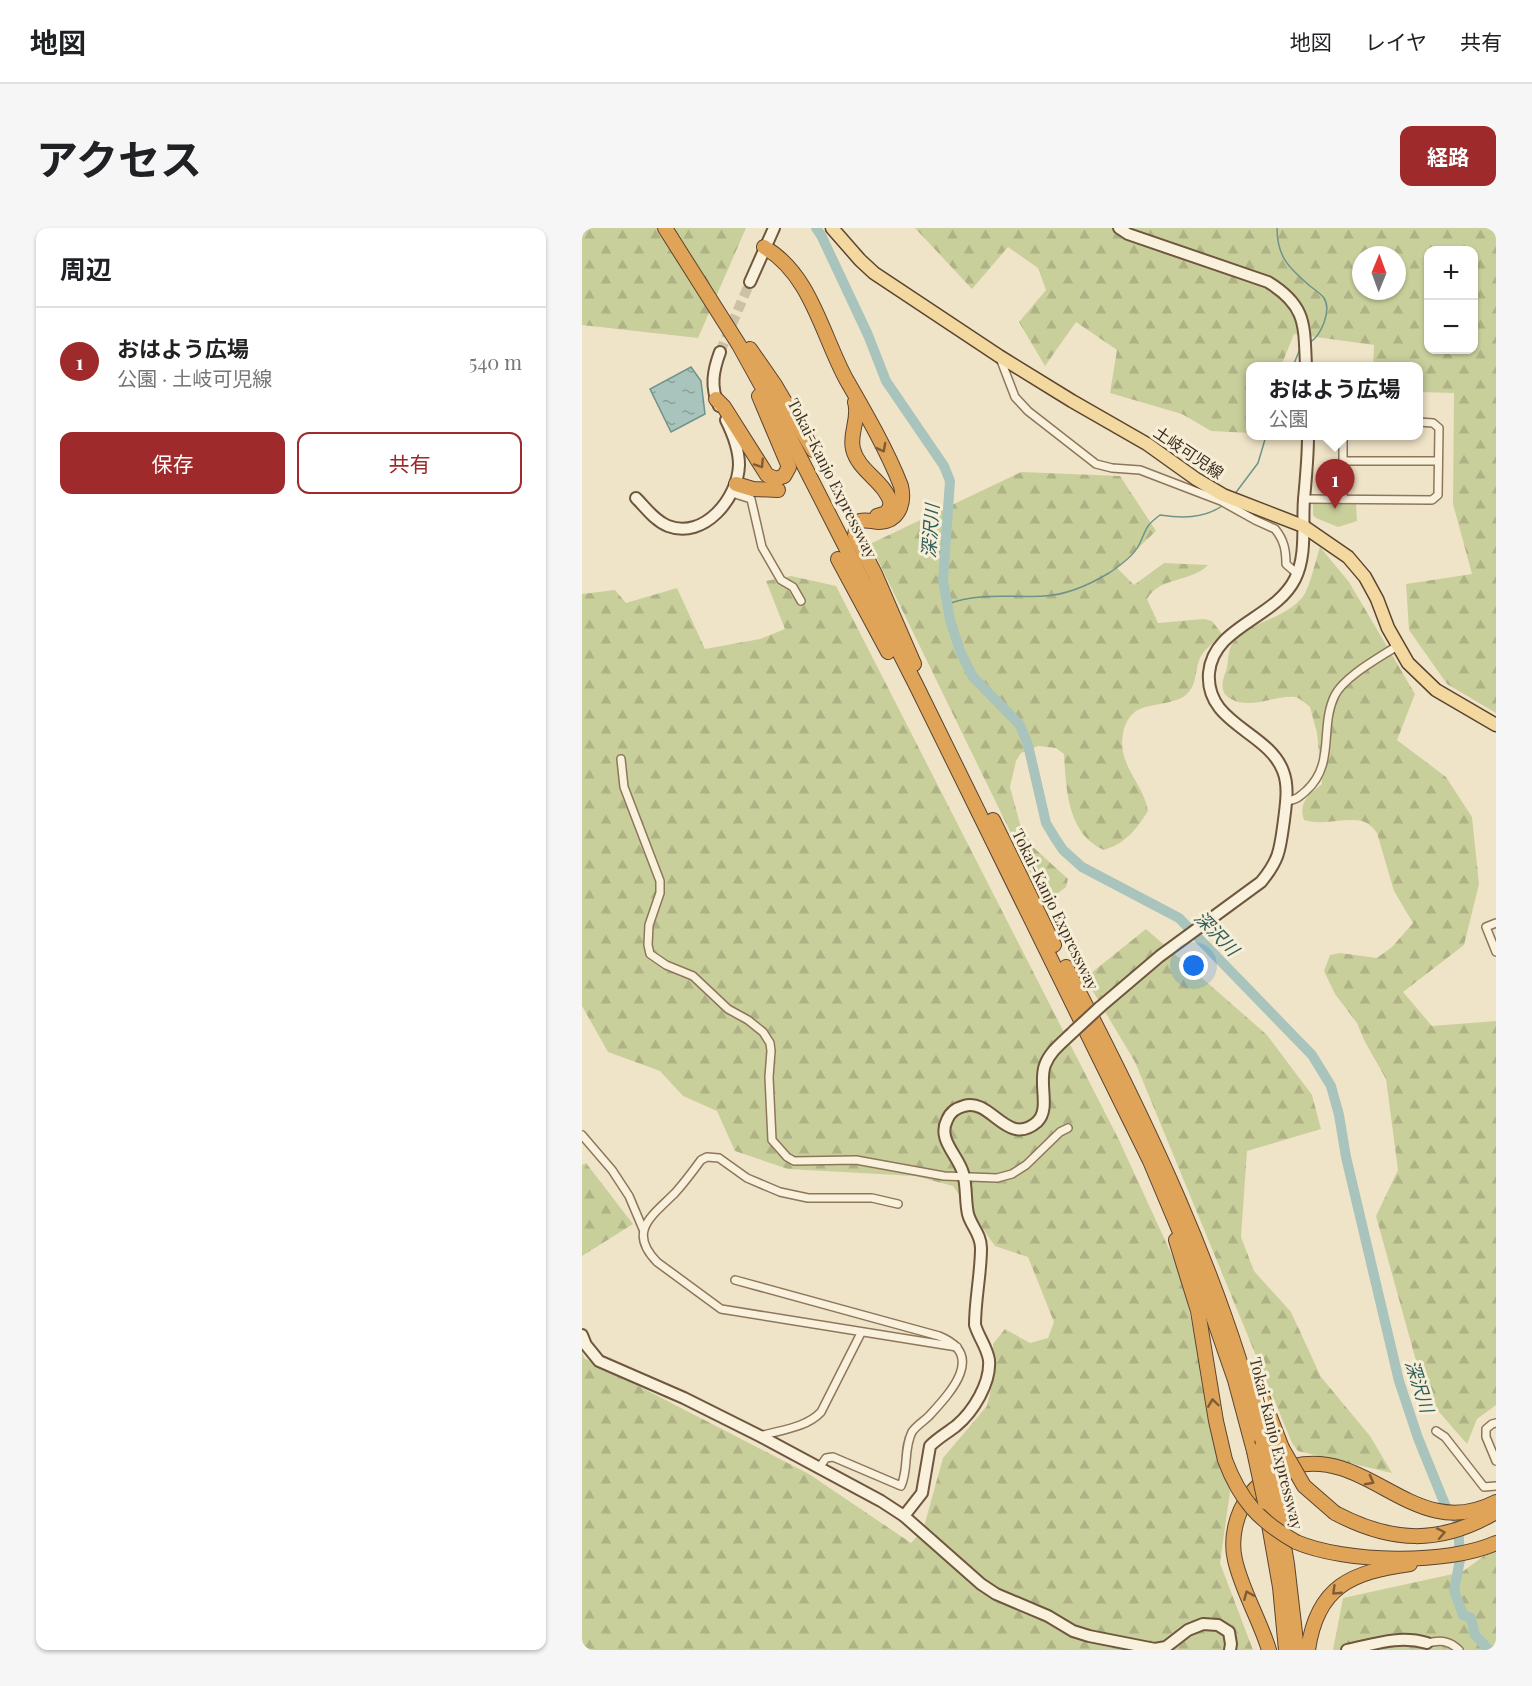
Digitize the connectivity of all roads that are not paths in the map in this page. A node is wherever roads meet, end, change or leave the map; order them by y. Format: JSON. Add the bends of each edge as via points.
{"nodes":[{"id":1,"x":665,"y":228,"type":"edge"},
{"id":2,"x":670,"y":228,"type":"edge"},
{"id":3,"x":774,"y":228,"type":"edge"},
{"id":4,"x":832,"y":228,"type":"edge"},
{"id":5,"x":1119,"y":228,"type":"edge"},
{"id":6,"x":764,"y":247,"type":"junction"},
{"id":7,"x":700,"y":280,"type":"junction"},
{"id":8,"x":750,"y":282,"type":"tunnel mouth"},
{"id":9,"x":720,"y":352,"type":"tunnel mouth"},
{"id":10,"x":999,"y":356,"type":"junction"},
{"id":11,"x":1306,"y":362,"type":"edge"},
{"id":12,"x":846,"y":377,"type":"junction"},
{"id":13,"x":716,"y":399,"type":"junction"},
{"id":14,"x":1423,"y":422,"type":"edge"},
{"id":15,"x":1302,"y":440,"type":"edge"},
{"id":16,"x":1308,"y":440,"type":"edge"},
{"id":17,"x":1343,"y":440,"type":"edge"},
{"id":18,"x":813,"y":450,"type":"dead end"},
{"id":19,"x":1343,"y":461,"type":"junction"},
{"id":20,"x":1438,"y":461,"type":"junction"},
{"id":21,"x":734,"y":488,"type":"junction"},
{"id":22,"x":778,"y":490,"type":"dead end"},
{"id":23,"x":636,"y":498,"type":"dead end"},
{"id":24,"x":1222,"y":498,"type":"junction"},
{"id":25,"x":1304,"y":499,"type":"junction"},
{"id":26,"x":1343,"y":499,"type":"junction"},
{"id":27,"x":1239,"y":506,"type":"junction"},
{"id":28,"x":865,"y":513,"type":"dead end"},
{"id":29,"x":1303,"y":526,"type":"junction"},
{"id":30,"x":838,"y":559,"type":"dead end"},
{"id":31,"x":1299,"y":571,"type":"junction"},
{"id":32,"x":801,"y":602,"type":"dead end"},
{"id":33,"x":1397,"y":646,"type":"junction"},
{"id":34,"x":921,"y":680,"type":"junction"},
{"id":35,"x":1496,"y":725,"type":"edge"},
{"id":36,"x":621,"y":759,"type":"dead end"},
{"id":37,"x":969,"y":791,"type":"junction"},
{"id":38,"x":1287,"y":801,"type":"junction"},
{"id":39,"x":1496,"y":923,"type":"edge"},
{"id":40,"x":1496,"y":952,"type":"edge"},
{"id":41,"x":1118,"y":1096,"type":"junction"},
{"id":42,"x":1068,"y":1128,"type":"dead end"},
{"id":43,"x":582,"y":1135,"type":"edge"},
{"id":44,"x":964,"y":1177,"type":"junction"},
{"id":45,"x":898,"y":1204,"type":"dead end"},
{"id":46,"x":643,"y":1229,"type":"junction"},
{"id":47,"x":1198,"y":1245,"type":"junction"},
{"id":48,"x":735,"y":1280,"type":"dead end"},
{"id":49,"x":861,"y":1333,"type":"junction"},
{"id":50,"x":582,"y":1335,"type":"edge"},
{"id":51,"x":957,"y":1347,"type":"junction"},
{"id":52,"x":1496,"y":1423,"type":"edge"},
{"id":53,"x":1436,"y":1431,"type":"dead end"},
{"id":54,"x":760,"y":1436,"type":"junction"},
{"id":55,"x":1496,"y":1461,"type":"edge"},
{"id":56,"x":819,"y":1467,"type":"junction"},
{"id":57,"x":1496,"y":1486,"type":"edge"},
{"id":58,"x":1496,"y":1502,"type":"edge"},
{"id":59,"x":1271,"y":1504,"type":"junction"},
{"id":60,"x":1496,"y":1512,"type":"edge"},
{"id":61,"x":904,"y":1516,"type":"junction"},
{"id":62,"x":1496,"y":1543,"type":"edge"},
{"id":63,"x":1387,"y":1562,"type":"junction"},
{"id":64,"x":1427,"y":1643,"type":"joint"},
{"id":65,"x":1230,"y":1650,"type":"edge"},
{"id":66,"x":1269,"y":1650,"type":"edge"},
{"id":67,"x":1286,"y":1650,"type":"edge"},
{"id":68,"x":1297,"y":1650,"type":"edge"},
{"id":69,"x":1308,"y":1650,"type":"edge"},
{"id":70,"x":1347,"y":1650,"type":"edge"},
{"id":71,"x":1459,"y":1650,"type":"edge"}],
"edges":[{"from":1,"to":7,"type":"highway","name":"Tokai-Kanjo Expressway"},
{"from":2,"to":7,"type":"highway","name":"Tokai-Kanjo Expressway"},
{"from":3,"to":6,"type":"street"},
{"from":4,"to":10,"type":"main road","name":"土岐可児線","via":[[874,273]]},
{"from":5,"to":11,"type":"street","via":[[1256,278],[1287,295],[1303,321]]},
{"from":6,"to":8,"type":"street"},
{"from":6,"to":12,"type":"highway","via":[[776,253],[801,284]]},
{"from":13,"to":7,"type":"highway","one_way":true,"via":[[767,475],[776,479],[784,476],[789,467],[747,369]]},
{"from":7,"to":18,"type":"highway","via":[[720,302],[776,386]]},
{"from":7,"to":34,"type":"highway","name":"Tokai-Kanjo Expressway","via":[[720,306],[778,406]]},
{"from":7,"to":37,"type":"highway","name":"Tokai-Kanjo Expressway","via":[[767,396]]},
{"from":9,"to":13,"type":"street","via":[[713,369]]},
{"from":10,"to":24,"type":"main road","name":"土岐可児線","via":[[1147,444]]},
{"from":10,"to":24,"type":"street","via":[[1016,397],[1028,411],[1096,464],[1140,470]]},
{"from":12,"to":28,"type":"highway","via":[[857,411],[853,449],[891,504],[882,516]]},
{"from":12,"to":34,"type":"highway","one_way":true,"via":[[903,492],[902,504],[893,517],[879,522],[860,521],[855,535]]},
{"from":13,"to":21,"type":"street","via":[[737,448],[739,466]]},
{"from":14,"to":20,"type":"street","via":[[1439,428]]},
{"from":15,"to":25,"type":"street"},
{"from":16,"to":25,"type":"street"},
{"from":17,"to":19,"type":"street"},
{"from":19,"to":20,"type":"street"},
{"from":19,"to":26,"type":"street"},
{"from":20,"to":26,"type":"street","via":[[1438,495],[1432,500]]},
{"from":21,"to":22,"type":"highway"},
{"from":21,"to":23,"type":"street","via":[[722,509],[696,527],[686,529],[665,525]]},
{"from":21,"to":32,"type":"street","via":[[752,500],[762,547],[781,580],[793,587]]},
{"from":24,"to":27,"type":"main road","name":"土岐可児線"},
{"from":25,"to":26,"type":"street"},
{"from":25,"to":29,"type":"street"},
{"from":27,"to":29,"type":"main road","name":"土岐可児線"},
{"from":27,"to":31,"type":"street","via":[[1255,520],[1275,529],[1286,550],[1286,564]]},
{"from":29,"to":31,"type":"street"},
{"from":29,"to":33,"type":"main road","name":"土岐可児線","via":[[1348,557],[1365,577]]},
{"from":30,"to":37,"type":"highway"},
{"from":31,"to":38,"type":"street","via":[[1277,603],[1218,647],[1209,673],[1210,688],[1224,714],[1265,746],[1283,771]]},
{"from":33,"to":35,"type":"main road","name":"土岐可児線","via":[[1408,663],[1436,690]]},
{"from":33,"to":38,"type":"street","via":[[1352,677],[1336,694],[1318,780],[1296,800]]},
{"from":34,"to":47,"type":"highway","name":"Tokai-Kanjo Expressway","via":[[1109,1054]]},
{"from":36,"to":44,"type":"street","via":[[624,787],[660,881],[649,925],[650,954],[693,976],[728,1009],[763,1032],[771,1051],[772,1140],[777,1148],[794,1161],[856,1160]]},
{"from":37,"to":41,"type":"highway","name":"Tokai-Kanjo Expressway"},
{"from":38,"to":44,"type":"street","bridge":true,"via":[[1277,860],[1261,882],[1160,956],[1053,1050],[1045,1064],[1041,1083],[1044,1102],[1038,1121],[1012,1128],[978,1105],[968,1104],[949,1115],[944,1136]]},
{"from":39,"to":40,"type":"street","via":[[1486,927]]},
{"from":41,"to":59,"type":"highway","name":"Tokai-Kanjo Expressway","bridge":true,"via":[[1201,1282]]},
{"from":63,"to":41,"type":"highway","one_way":true,"bridge":true,"via":[[1296,1542],[1247,1503],[1234,1482],[1216,1421],[1198,1311],[1172,1231]]},
{"from":42,"to":44,"type":"street","via":[[1012,1174],[997,1178]]},
{"from":43,"to":46,"type":"street","via":[[629,1196]]},
{"from":44,"to":61,"type":"street","via":[[968,1214],[980,1240],[975,1325],[986,1348],[989,1373],[966,1415],[930,1446],[922,1493]]},
{"from":45,"to":46,"type":"street","via":[[872,1198],[808,1198],[780,1192],[747,1178],[719,1158],[707,1157]]},
{"from":46,"to":49,"type":"street","via":[[642,1238],[651,1256],[721,1309]]},
{"from":47,"to":59,"type":"highway","name":"Tokai-Kanjo Expressway","bridge":true,"via":[[1240,1359],[1262,1439]]},
{"from":47,"to":60,"type":"highway","one_way":true,"bridge":true,"via":[[1228,1309],[1282,1448],[1304,1486],[1325,1506],[1369,1529],[1403,1536],[1428,1536],[1469,1527]]},
{"from":48,"to":51,"type":"street","via":[[939,1336]]},
{"from":49,"to":51,"type":"street"},
{"from":49,"to":54,"type":"street","via":[[821,1412],[804,1424]]},
{"from":50,"to":54,"type":"street","via":[[599,1361]]},
{"from":51,"to":56,"type":"street","via":[[963,1360],[961,1375],[914,1430],[907,1445],[906,1475],[901,1486],[833,1458],[826,1458]]},
{"from":52,"to":55,"type":"street","via":[[1486,1429],[1486,1437]]},
{"from":53,"to":57,"type":"street","via":[[1484,1487]]},
{"from":54,"to":56,"type":"street"},
{"from":56,"to":61,"type":"street"},
{"from":66,"to":58,"type":"highway","one_way":true,"via":[[1239,1574],[1234,1542],[1237,1518],[1249,1496],[1266,1479],[1287,1468],[1315,1464],[1341,1467],[1403,1499],[1437,1511],[1477,1510]]},
{"from":59,"to":67,"type":"highway","name":"Tokai-Kanjo Expressway"},
{"from":59,"to":68,"type":"highway","name":"Tokai-Kanjo Expressway","via":[[1289,1575]]},
{"from":61,"to":65,"type":"street","via":[[981,1584],[1073,1631],[1155,1649],[1166,1647],[1188,1629],[1218,1625],[1229,1632]]},
{"from":62,"to":63,"type":"highway","via":[[1463,1554]]},
{"from":63,"to":69,"type":"highway","one_way":true,"via":[[1334,1591],[1316,1619]]},
{"from":64,"to":70,"type":"street","via":[[1394,1639]]},
{"from":64,"to":71,"type":"street","via":[[1440,1640]]}]}
